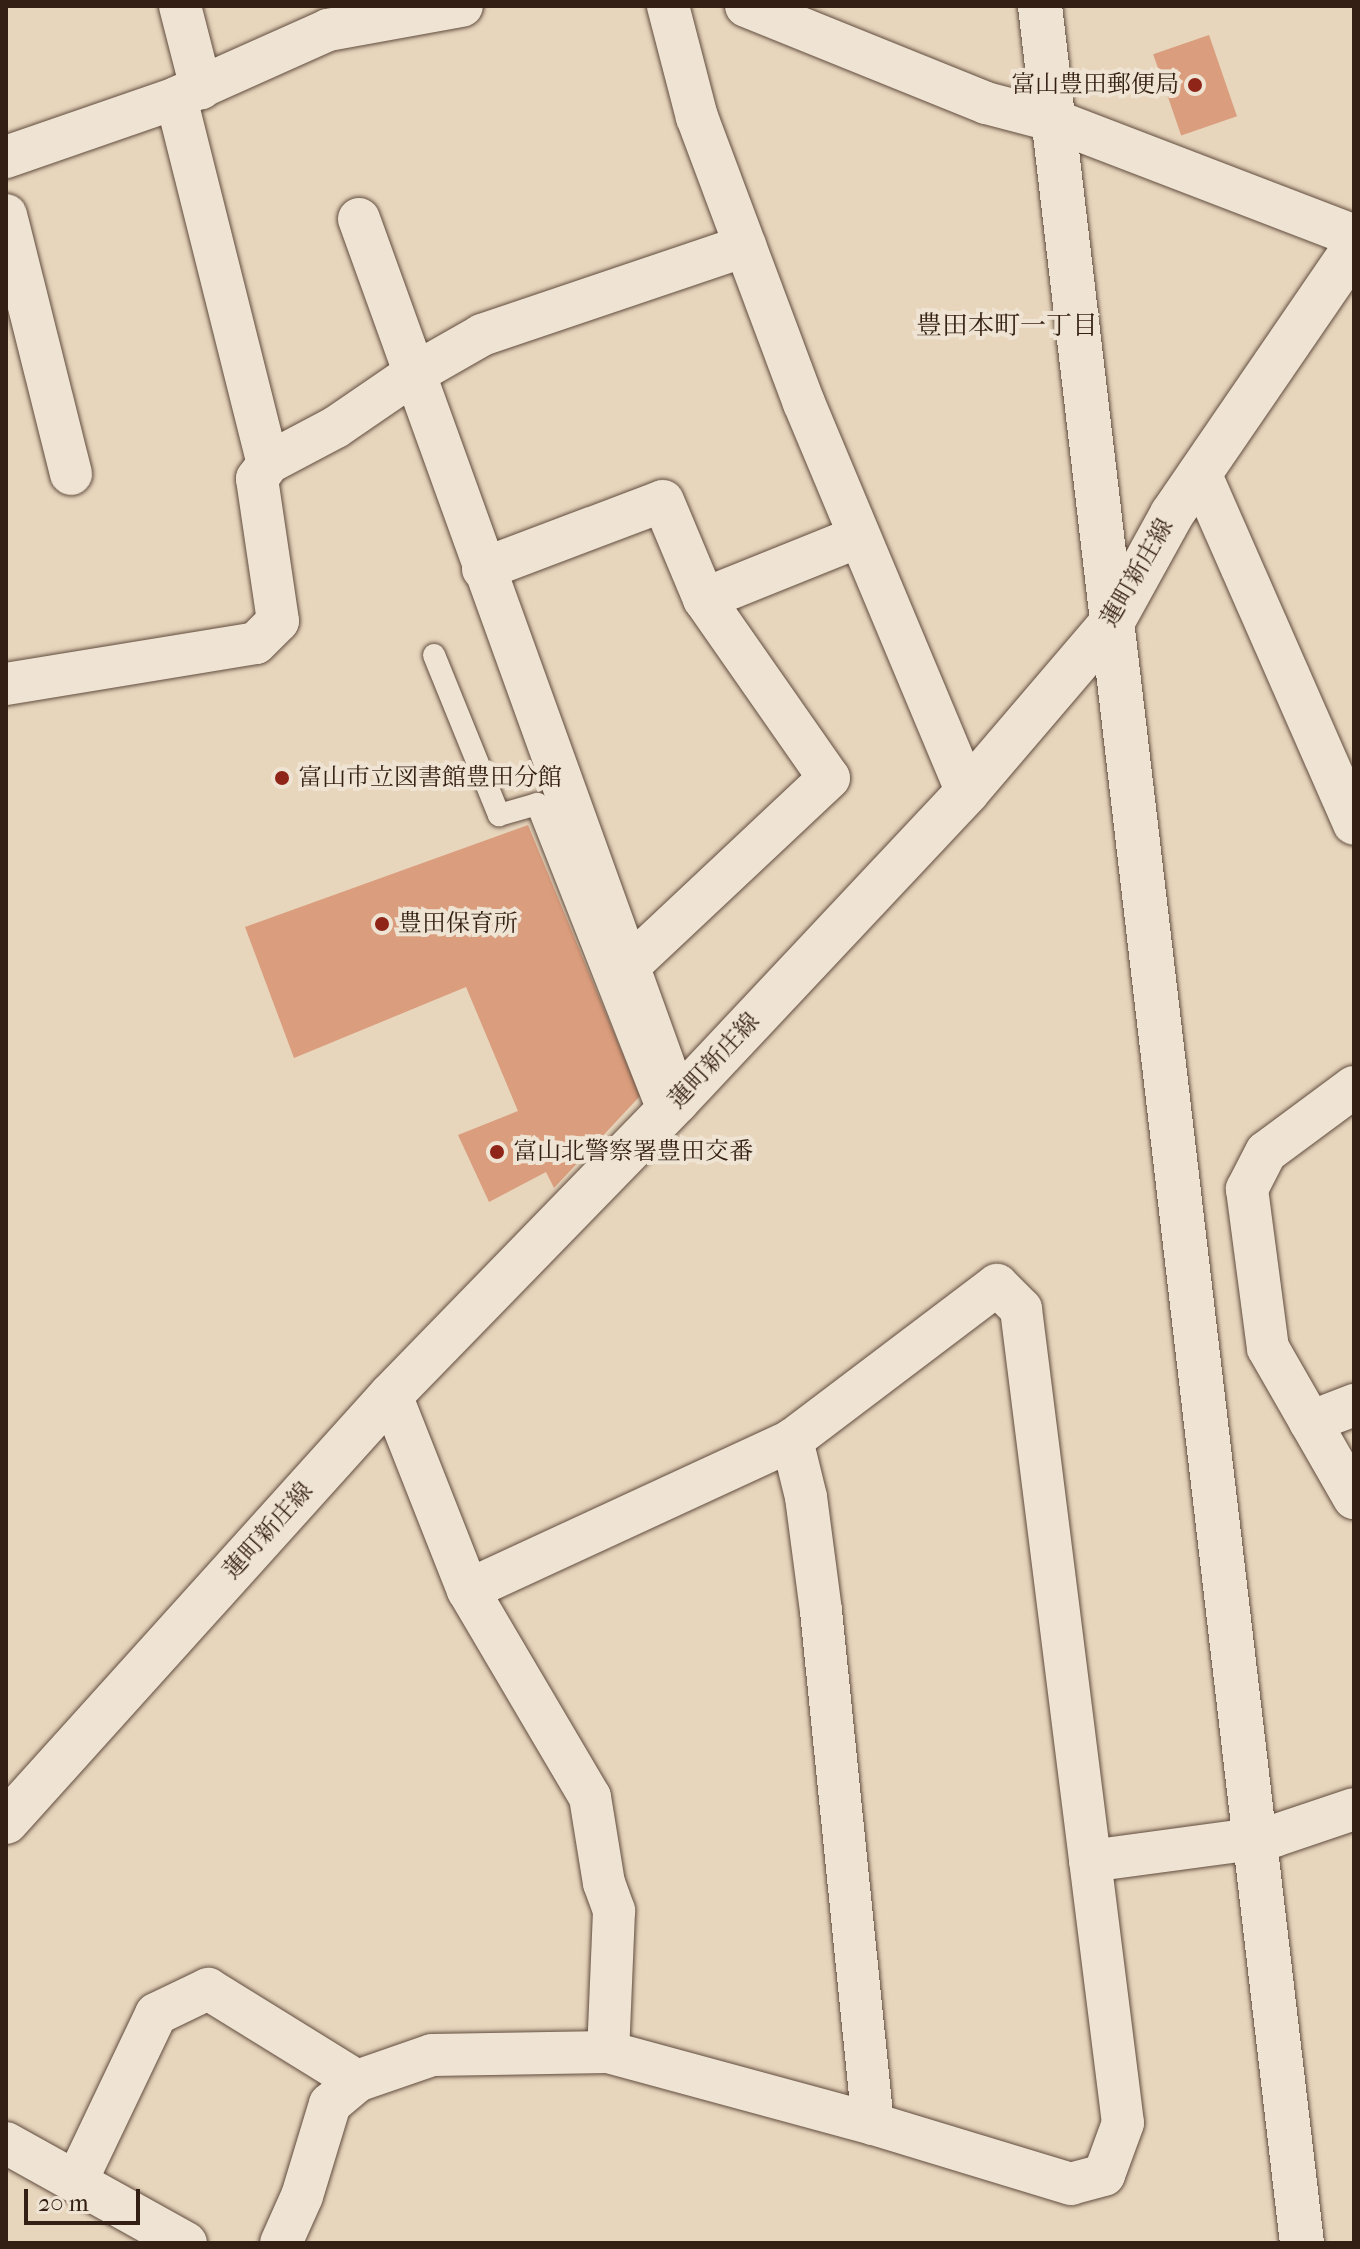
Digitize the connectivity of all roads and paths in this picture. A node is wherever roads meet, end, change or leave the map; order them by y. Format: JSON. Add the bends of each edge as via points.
{"nodes":[{"id":1,"x":180,"y":6,"type":"edge"},
{"id":2,"x":462,"y":6,"type":"edge"},
{"id":3,"x":668,"y":6,"type":"edge"},
{"id":4,"x":746,"y":6,"type":"edge"},
{"id":5,"x":1040,"y":6,"type":"edge"},
{"id":6,"x":188,"y":93,"type":"junction"},
{"id":7,"x":1055,"y":121,"type":"junction"},
{"id":8,"x":6,"y":157,"type":"edge"},
{"id":9,"x":6,"y":215,"type":"edge"},
{"id":10,"x":359,"y":219,"type":"dead end"},
{"id":11,"x":1354,"y":236,"type":"edge"},
{"id":12,"x":745,"y":246,"type":"junction"},
{"id":13,"x":1354,"y":248,"type":"edge"},
{"id":14,"x":412,"y":375,"type":"junction"},
{"id":15,"x":268,"y":463,"type":"junction"},
{"id":16,"x":1200,"y":473,"type":"junction"},
{"id":17,"x":71,"y":474,"type":"dead end"},
{"id":18,"x":858,"y":537,"type":"junction"},
{"id":19,"x":483,"y":569,"type":"junction"},
{"id":20,"x":704,"y":599,"type":"junction"},
{"id":21,"x":1113,"y":621,"type":"junction"},
{"id":22,"x":434,"y":655,"type":"dead end"},
{"id":23,"x":6,"y":684,"type":"edge"},
{"id":24,"x":967,"y":792,"type":"junction"},
{"id":25,"x":1354,"y":824,"type":"edge"},
{"id":26,"x":628,"y":967,"type":"junction"},
{"id":27,"x":1354,"y":1087,"type":"edge"},
{"id":28,"x":669,"y":1109,"type":"junction"},
{"id":29,"x":391,"y":1395,"type":"junction"},
{"id":30,"x":1354,"y":1405,"type":"edge"},
{"id":31,"x":1310,"y":1422,"type":"junction"},
{"id":32,"x":792,"y":1440,"type":"junction"},
{"id":33,"x":1354,"y":1498,"type":"edge"},
{"id":34,"x":468,"y":1590,"type":"junction"},
{"id":35,"x":1354,"y":1809,"type":"edge"},
{"id":36,"x":6,"y":1822,"type":"edge"},
{"id":37,"x":1254,"y":1837,"type":"junction"},
{"id":38,"x":1090,"y":1861,"type":"junction"},
{"id":39,"x":608,"y":2052,"type":"junction"},
{"id":40,"x":357,"y":2081,"type":"junction"},
{"id":41,"x":873,"y":2124,"type":"junction"},
{"id":42,"x":6,"y":2143,"type":"edge"},
{"id":43,"x":76,"y":2182,"type":"junction"},
{"id":44,"x":186,"y":2243,"type":"edge"},
{"id":45,"x":281,"y":2243,"type":"edge"},
{"id":46,"x":1302,"y":2243,"type":"edge"}],
"edges":[{"from":1,"to":6,"type":"street"},
{"from":2,"to":6,"type":"street","via":[[328,30]]},
{"from":3,"to":12,"type":"street","via":[[697,117]]},
{"from":4,"to":7,"type":"street","via":[[986,103]]},
{"from":5,"to":7,"type":"street"},
{"from":6,"to":8,"type":"street"},
{"from":6,"to":15,"type":"street"},
{"from":7,"to":11,"type":"street"},
{"from":7,"to":21,"type":"street"},
{"from":9,"to":17,"type":"street"},
{"from":10,"to":14,"type":"street"},
{"from":12,"to":14,"type":"street","via":[[482,335]]},
{"from":12,"to":18,"type":"street"},
{"from":13,"to":16,"type":"street","name":"蓮町新庄線"},
{"from":14,"to":15,"type":"street","via":[[336,427]]},
{"from":14,"to":19,"type":"street"},
{"from":15,"to":23,"type":"street","via":[[257,479],[278,621],[256,643]]},
{"from":16,"to":21,"type":"street","name":"蓮町新庄線"},
{"from":16,"to":25,"type":"street"},
{"from":18,"to":20,"type":"street"},
{"from":18,"to":24,"type":"street"},
{"from":19,"to":20,"type":"street","via":[[663,501]]},
{"from":19,"to":26,"type":"street"},
{"from":20,"to":26,"type":"street","via":[[829,778]]},
{"from":21,"to":24,"type":"street","name":"蓮町新庄線"},
{"from":21,"to":37,"type":"street"},
{"from":22,"to":28,"type":"lane","via":[[499,815],[537,804]]},
{"from":24,"to":28,"type":"street","name":"蓮町新庄線"},
{"from":26,"to":28,"type":"street"},
{"from":27,"to":31,"type":"street","via":[[1266,1152],[1247,1189],[1268,1348]]},
{"from":28,"to":29,"type":"street","name":"蓮町新庄線"},
{"from":29,"to":34,"type":"street"},
{"from":29,"to":36,"type":"street","name":"蓮町新庄線"},
{"from":30,"to":31,"type":"street"},
{"from":31,"to":33,"type":"street"},
{"from":32,"to":34,"type":"street"},
{"from":32,"to":38,"type":"street","via":[[997,1285],[1021,1309]]},
{"from":32,"to":41,"type":"street","via":[[806,1497],[821,1611]]},
{"from":34,"to":39,"type":"street","via":[[590,1797],[604,1883],[614,1911]]},
{"from":35,"to":37,"type":"street","via":[[1274,1836]]},
{"from":37,"to":38,"type":"street"},
{"from":37,"to":46,"type":"street"},
{"from":38,"to":41,"type":"street","via":[[1123,2123],[1104,2175],[1071,2184]]},
{"from":39,"to":40,"type":"street","via":[[432,2055]]},
{"from":39,"to":41,"type":"street"},
{"from":40,"to":43,"type":"street","via":[[208,1989],[156,2014]]},
{"from":40,"to":45,"type":"street","via":[[330,2104],[302,2196]]},
{"from":42,"to":43,"type":"street"},
{"from":43,"to":44,"type":"street"}]}
